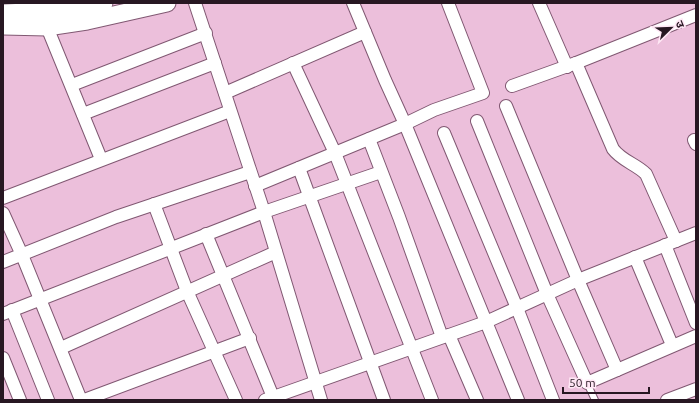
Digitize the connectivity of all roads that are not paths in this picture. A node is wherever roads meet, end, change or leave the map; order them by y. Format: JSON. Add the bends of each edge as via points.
{"nodes":[{"id":1,"x":104,"y":3,"type":"edge"},
{"id":2,"x":167,"y":3,"type":"edge"},
{"id":3,"x":195,"y":3,"type":"edge"},
{"id":4,"x":353,"y":3,"type":"edge"},
{"id":5,"x":448,"y":3,"type":"edge"},
{"id":6,"x":539,"y":3,"type":"edge"},
{"id":7,"x":3,"y":13,"type":"edge"},
{"id":8,"x":696,"y":15,"type":"edge"},
{"id":9,"x":45,"y":19,"type":"junction"},
{"id":10,"x":3,"y":26,"type":"edge"},
{"id":11,"x":365,"y":32,"type":"junction"},
{"id":12,"x":206,"y":33,"type":"junction"},
{"id":13,"x":215,"y":63,"type":"junction"},
{"id":14,"x":293,"y":63,"type":"junction"},
{"id":15,"x":571,"y":65,"type":"junction"},
{"id":16,"x":72,"y":85,"type":"junction"},
{"id":17,"x":512,"y":86,"type":"dead end"},
{"id":18,"x":225,"y":93,"type":"junction"},
{"id":19,"x":506,"y":106,"type":"dead end"},
{"id":20,"x":230,"y":111,"type":"junction"},
{"id":21,"x":83,"y":114,"type":"junction"},
{"id":22,"x":477,"y":121,"type":"dead end"},
{"id":23,"x":405,"y":124,"type":"junction"},
{"id":24,"x":444,"y":133,"type":"dead end"},
{"id":25,"x":369,"y":139,"type":"junction"},
{"id":26,"x":335,"y":153,"type":"junction"},
{"id":27,"x":101,"y":159,"type":"junction"},
{"id":28,"x":299,"y":168,"type":"junction"},
{"id":29,"x":250,"y":172,"type":"junction"},
{"id":30,"x":381,"y":172,"type":"junction"},
{"id":31,"x":346,"y":183,"type":"junction"},
{"id":32,"x":255,"y":186,"type":"junction"},
{"id":33,"x":310,"y":196,"type":"junction"},
{"id":34,"x":3,"y":198,"type":"edge"},
{"id":35,"x":154,"y":204,"type":"junction"},
{"id":36,"x":264,"y":212,"type":"junction"},
{"id":37,"x":3,"y":213,"type":"edge"},
{"id":38,"x":206,"y":234,"type":"junction"},
{"id":39,"x":696,"y":234,"type":"edge"},
{"id":40,"x":671,"y":243,"type":"junction"},
{"id":41,"x":170,"y":248,"type":"junction"},
{"id":42,"x":276,"y":252,"type":"junction"},
{"id":43,"x":22,"y":255,"type":"junction"},
{"id":44,"x":635,"y":257,"type":"junction"},
{"id":45,"x":3,"y":262,"type":"edge"},
{"id":46,"x":224,"y":274,"type":"junction"},
{"id":47,"x":578,"y":280,"type":"junction"},
{"id":48,"x":187,"y":291,"type":"junction"},
{"id":49,"x":547,"y":294,"type":"junction"},
{"id":50,"x":40,"y":299,"type":"junction"},
{"id":51,"x":517,"y":308,"type":"junction"},
{"id":52,"x":8,"y":312,"type":"edge"},
{"id":53,"x":486,"y":322,"type":"junction"},
{"id":54,"x":696,"y":323,"type":"edge"},
{"id":55,"x":446,"y":336,"type":"junction"},
{"id":56,"x":696,"y":336,"type":"edge"},
{"id":57,"x":250,"y":338,"type":"junction"},
{"id":58,"x":672,"y":345,"type":"junction"},
{"id":59,"x":60,"y":348,"type":"junction"},
{"id":60,"x":411,"y":349,"type":"junction"},
{"id":61,"x":215,"y":351,"type":"junction"},
{"id":62,"x":3,"y":358,"type":"edge"},
{"id":63,"x":370,"y":362,"type":"junction"},
{"id":64,"x":617,"y":370,"type":"junction"},
{"id":65,"x":315,"y":381,"type":"junction"},
{"id":66,"x":587,"y":383,"type":"junction"},
{"id":67,"x":696,"y":389,"type":"edge"},
{"id":68,"x":269,"y":398,"type":"edge"},
{"id":69,"x":20,"y":400,"type":"edge"},
{"id":70,"x":48,"y":400,"type":"edge"},
{"id":71,"x":82,"y":400,"type":"edge"},
{"id":72,"x":236,"y":400,"type":"edge"},
{"id":73,"x":321,"y":400,"type":"edge"},
{"id":74,"x":384,"y":400,"type":"edge"},
{"id":75,"x":432,"y":400,"type":"edge"},
{"id":76,"x":477,"y":400,"type":"edge"},
{"id":77,"x":518,"y":400,"type":"edge"},
{"id":78,"x":553,"y":400,"type":"edge"},
{"id":79,"x":595,"y":400,"type":"edge"},
{"id":80,"x":667,"y":400,"type":"edge"}],
"edges":[{"from":1,"to":9,"type":"street"},
{"from":2,"to":9,"type":"street","via":[[87,21]]},
{"from":3,"to":12,"type":"street"},
{"from":4,"to":11,"type":"street"},
{"from":5,"to":23,"type":"street","via":[[483,93],[434,110]]},
{"from":6,"to":15,"type":"street"},
{"from":7,"to":9,"type":"street"},
{"from":8,"to":15,"type":"street"},
{"from":9,"to":10,"type":"street"},
{"from":9,"to":16,"type":"street"},
{"from":11,"to":14,"type":"street"},
{"from":11,"to":23,"type":"street"},
{"from":12,"to":13,"type":"street"},
{"from":12,"to":16,"type":"street"},
{"from":13,"to":18,"type":"street"},
{"from":13,"to":21,"type":"street"},
{"from":14,"to":18,"type":"street"},
{"from":14,"to":26,"type":"street"},
{"from":15,"to":17,"type":"street"},
{"from":15,"to":40,"type":"street","via":[[613,149],[646,174]]},
{"from":16,"to":21,"type":"street"},
{"from":18,"to":20,"type":"street"},
{"from":19,"to":47,"type":"street"},
{"from":20,"to":27,"type":"street"},
{"from":20,"to":29,"type":"street"},
{"from":21,"to":27,"type":"street"},
{"from":22,"to":49,"type":"street"},
{"from":23,"to":25,"type":"street"},
{"from":23,"to":53,"type":"street"},
{"from":24,"to":51,"type":"street"},
{"from":25,"to":26,"type":"street"},
{"from":25,"to":30,"type":"street"},
{"from":26,"to":28,"type":"street"},
{"from":26,"to":31,"type":"street"},
{"from":27,"to":34,"type":"street"},
{"from":28,"to":32,"type":"street"},
{"from":28,"to":33,"type":"street"},
{"from":29,"to":32,"type":"street"},
{"from":29,"to":35,"type":"street"},
{"from":30,"to":31,"type":"street"},
{"from":30,"to":55,"type":"street"},
{"from":31,"to":33,"type":"street"},
{"from":31,"to":60,"type":"street"},
{"from":32,"to":36,"type":"street"},
{"from":33,"to":36,"type":"street"},
{"from":33,"to":63,"type":"street"},
{"from":35,"to":41,"type":"street"},
{"from":35,"to":43,"type":"street"},
{"from":36,"to":38,"type":"street"},
{"from":36,"to":42,"type":"street"},
{"from":37,"to":43,"type":"street"},
{"from":38,"to":41,"type":"street"},
{"from":38,"to":46,"type":"street"},
{"from":39,"to":40,"type":"street"},
{"from":40,"to":44,"type":"street"},
{"from":40,"to":54,"type":"street"},
{"from":41,"to":48,"type":"street"},
{"from":41,"to":50,"type":"street"},
{"from":42,"to":46,"type":"street"},
{"from":42,"to":65,"type":"street"},
{"from":43,"to":45,"type":"street"},
{"from":43,"to":50,"type":"street"},
{"from":44,"to":47,"type":"street"},
{"from":44,"to":58,"type":"street"},
{"from":46,"to":48,"type":"street"},
{"from":46,"to":57,"type":"street"},
{"from":47,"to":49,"type":"street"},
{"from":47,"to":64,"type":"street"},
{"from":48,"to":59,"type":"street"},
{"from":48,"to":61,"type":"street"},
{"from":49,"to":51,"type":"street"},
{"from":49,"to":66,"type":"street"},
{"from":50,"to":52,"type":"street"},
{"from":50,"to":59,"type":"street"},
{"from":51,"to":53,"type":"street"},
{"from":51,"to":78,"type":"street"},
{"from":52,"to":70,"type":"street"},
{"from":53,"to":55,"type":"street"},
{"from":53,"to":77,"type":"street"},
{"from":55,"to":60,"type":"street"},
{"from":55,"to":76,"type":"street"},
{"from":56,"to":58,"type":"street"},
{"from":57,"to":61,"type":"street"},
{"from":57,"to":68,"type":"street"},
{"from":58,"to":64,"type":"street"},
{"from":59,"to":71,"type":"street"},
{"from":60,"to":63,"type":"street"},
{"from":60,"to":75,"type":"street"},
{"from":61,"to":71,"type":"street"},
{"from":61,"to":72,"type":"street"},
{"from":62,"to":69,"type":"street"},
{"from":63,"to":65,"type":"street"},
{"from":63,"to":74,"type":"street"},
{"from":64,"to":66,"type":"street"},
{"from":65,"to":68,"type":"street"},
{"from":65,"to":73,"type":"street"},
{"from":66,"to":79,"type":"lane"},
{"from":67,"to":80,"type":"street"}]}
